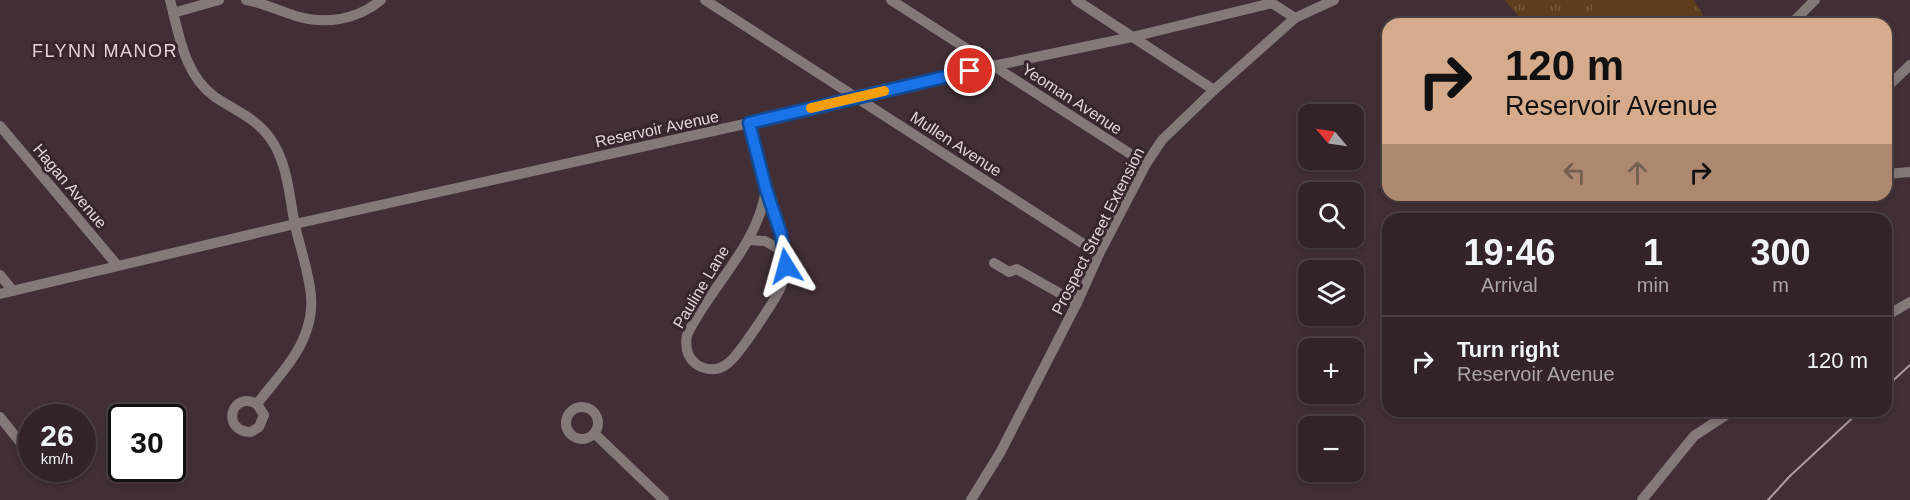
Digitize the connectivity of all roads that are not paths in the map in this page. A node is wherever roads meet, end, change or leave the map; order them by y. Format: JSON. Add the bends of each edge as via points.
{"nodes":[{"id":1,"x":170,"y":0,"type":"edge"},
{"id":2,"x":219,"y":0,"type":"edge"},
{"id":3,"x":246,"y":0,"type":"edge"},
{"id":4,"x":381,"y":0,"type":"edge"},
{"id":5,"x":705,"y":0,"type":"edge"},
{"id":6,"x":891,"y":0,"type":"edge"},
{"id":7,"x":1076,"y":0,"type":"edge"},
{"id":8,"x":1334,"y":0,"type":"edge"},
{"id":9,"x":1815,"y":0,"type":"edge"},
{"id":10,"x":1269,"y":2,"type":"edge"},
{"id":11,"x":173,"y":13,"type":"junction"},
{"id":12,"x":1295,"y":18,"type":"junction"},
{"id":13,"x":1798,"y":18,"type":"edge"},
{"id":14,"x":1132,"y":37,"type":"junction"},
{"id":15,"x":1910,"y":65,"type":"edge"},
{"id":16,"x":993,"y":66,"type":"junction"},
{"id":17,"x":1892,"y":82,"type":"edge"},
{"id":18,"x":1214,"y":90,"type":"junction"},
{"id":19,"x":856,"y":97,"type":"junction"},
{"id":20,"x":749,"y":123,"type":"junction"},
{"id":21,"x":0,"y":126,"type":"edge"},
{"id":22,"x":1146,"y":164,"type":"junction"},
{"id":23,"x":1910,"y":172,"type":"edge"},
{"id":24,"x":1892,"y":174,"type":"edge"},
{"id":25,"x":766,"y":189,"type":"junction"},
{"id":26,"x":295,"y":224,"type":"junction"},
{"id":27,"x":748,"y":240,"type":"junction"},
{"id":28,"x":784,"y":252,"type":"junction"},
{"id":29,"x":1099,"y":254,"type":"junction"},
{"id":30,"x":994,"y":262,"type":"dead end"},
{"id":31,"x":117,"y":265,"type":"junction"},
{"id":32,"x":0,"y":275,"type":"edge"},
{"id":33,"x":13,"y":291,"type":"junction"},
{"id":34,"x":0,"y":294,"type":"edge"},
{"id":35,"x":1910,"y":302,"type":"edge"},
{"id":36,"x":1077,"y":303,"type":"junction"},
{"id":37,"x":1892,"y":312,"type":"edge"},
{"id":38,"x":257,"y":404,"type":"dead end"},
{"id":39,"x":0,"y":417,"type":"edge"},
{"id":40,"x":1723,"y":417,"type":"edge"},
{"id":41,"x":595,"y":434,"type":"dead end"},
{"id":42,"x":18,"y":440,"type":"edge"},
{"id":43,"x":664,"y":500,"type":"edge"},
{"id":44,"x":971,"y":500,"type":"edge"},
{"id":45,"x":1642,"y":500,"type":"edge"}],
"edges":[{"from":1,"to":11,"type":"street"},
{"from":2,"to":11,"type":"street"},
{"from":3,"to":4,"type":"street","via":[[315,21],[346,18]]},
{"from":5,"to":19,"type":"street","name":"Mullen Avenue"},
{"from":6,"to":16,"type":"street","name":"Yeoman Avenue"},
{"from":7,"to":14,"type":"street"},
{"from":8,"to":12,"type":"street","name":"Prospect Street Extension"},
{"from":9,"to":13,"type":"street"},
{"from":10,"to":12,"type":"street"},
{"from":10,"to":14,"type":"street","name":"Reservoir Avenue"},
{"from":11,"to":26,"type":"street","via":[[188,62],[202,86],[271,138],[287,177]]},
{"from":12,"to":18,"type":"street","name":"Prospect Street Extension"},
{"from":14,"to":16,"type":"street","name":"Reservoir Avenue"},
{"from":14,"to":18,"type":"street"},
{"from":15,"to":17,"type":"street"},
{"from":16,"to":19,"type":"street","name":"Reservoir Avenue"},
{"from":16,"to":22,"type":"street","name":"Yeoman Avenue"},
{"from":18,"to":22,"type":"street","name":"Prospect Street Extension","via":[[1162,140]]},
{"from":19,"to":20,"type":"street","name":"Reservoir Avenue"},
{"from":19,"to":29,"type":"street","name":"Mullen Avenue"},
{"from":20,"to":25,"type":"street","name":"Pauline Lane"},
{"from":20,"to":26,"type":"street","name":"Reservoir Avenue"},
{"from":21,"to":31,"type":"street","name":"Hagan Avenue"},
{"from":22,"to":29,"type":"street","name":"Prospect Street Extension"},
{"from":23,"to":24,"type":"street"},
{"from":25,"to":27,"type":"street","name":"Pauline Lane"},
{"from":25,"to":28,"type":"street","name":"Pauline Lane"},
{"from":26,"to":31,"type":"street","name":"Reservoir Avenue"},
{"from":26,"to":38,"type":"street","via":[[310,288],[309,321],[297,351]]},
{"from":27,"to":28,"type":"street","name":"Pauline Lane","via":[[765,241]]},
{"from":27,"to":28,"type":"street","name":"Pauline Lane","via":[[687,334],[687,352],[693,362],[704,368],[721,368],[734,357],[779,291],[784,277]]},
{"from":29,"to":36,"type":"street","name":"Prospect Street Extension"},
{"from":30,"to":36,"type":"street","via":[[1009,272],[1017,269]]},
{"from":31,"to":33,"type":"street","name":"Reservoir Avenue"},
{"from":32,"to":33,"type":"street"},
{"from":33,"to":34,"type":"street","name":"Reservoir Avenue"},
{"from":35,"to":37,"type":"street"},
{"from":36,"to":44,"type":"street","name":"Prospect Street Extension","via":[[1000,453]]},
{"from":39,"to":42,"type":"street"},
{"from":40,"to":45,"type":"street","via":[[1694,436]]},
{"from":41,"to":43,"type":"street"}]}
